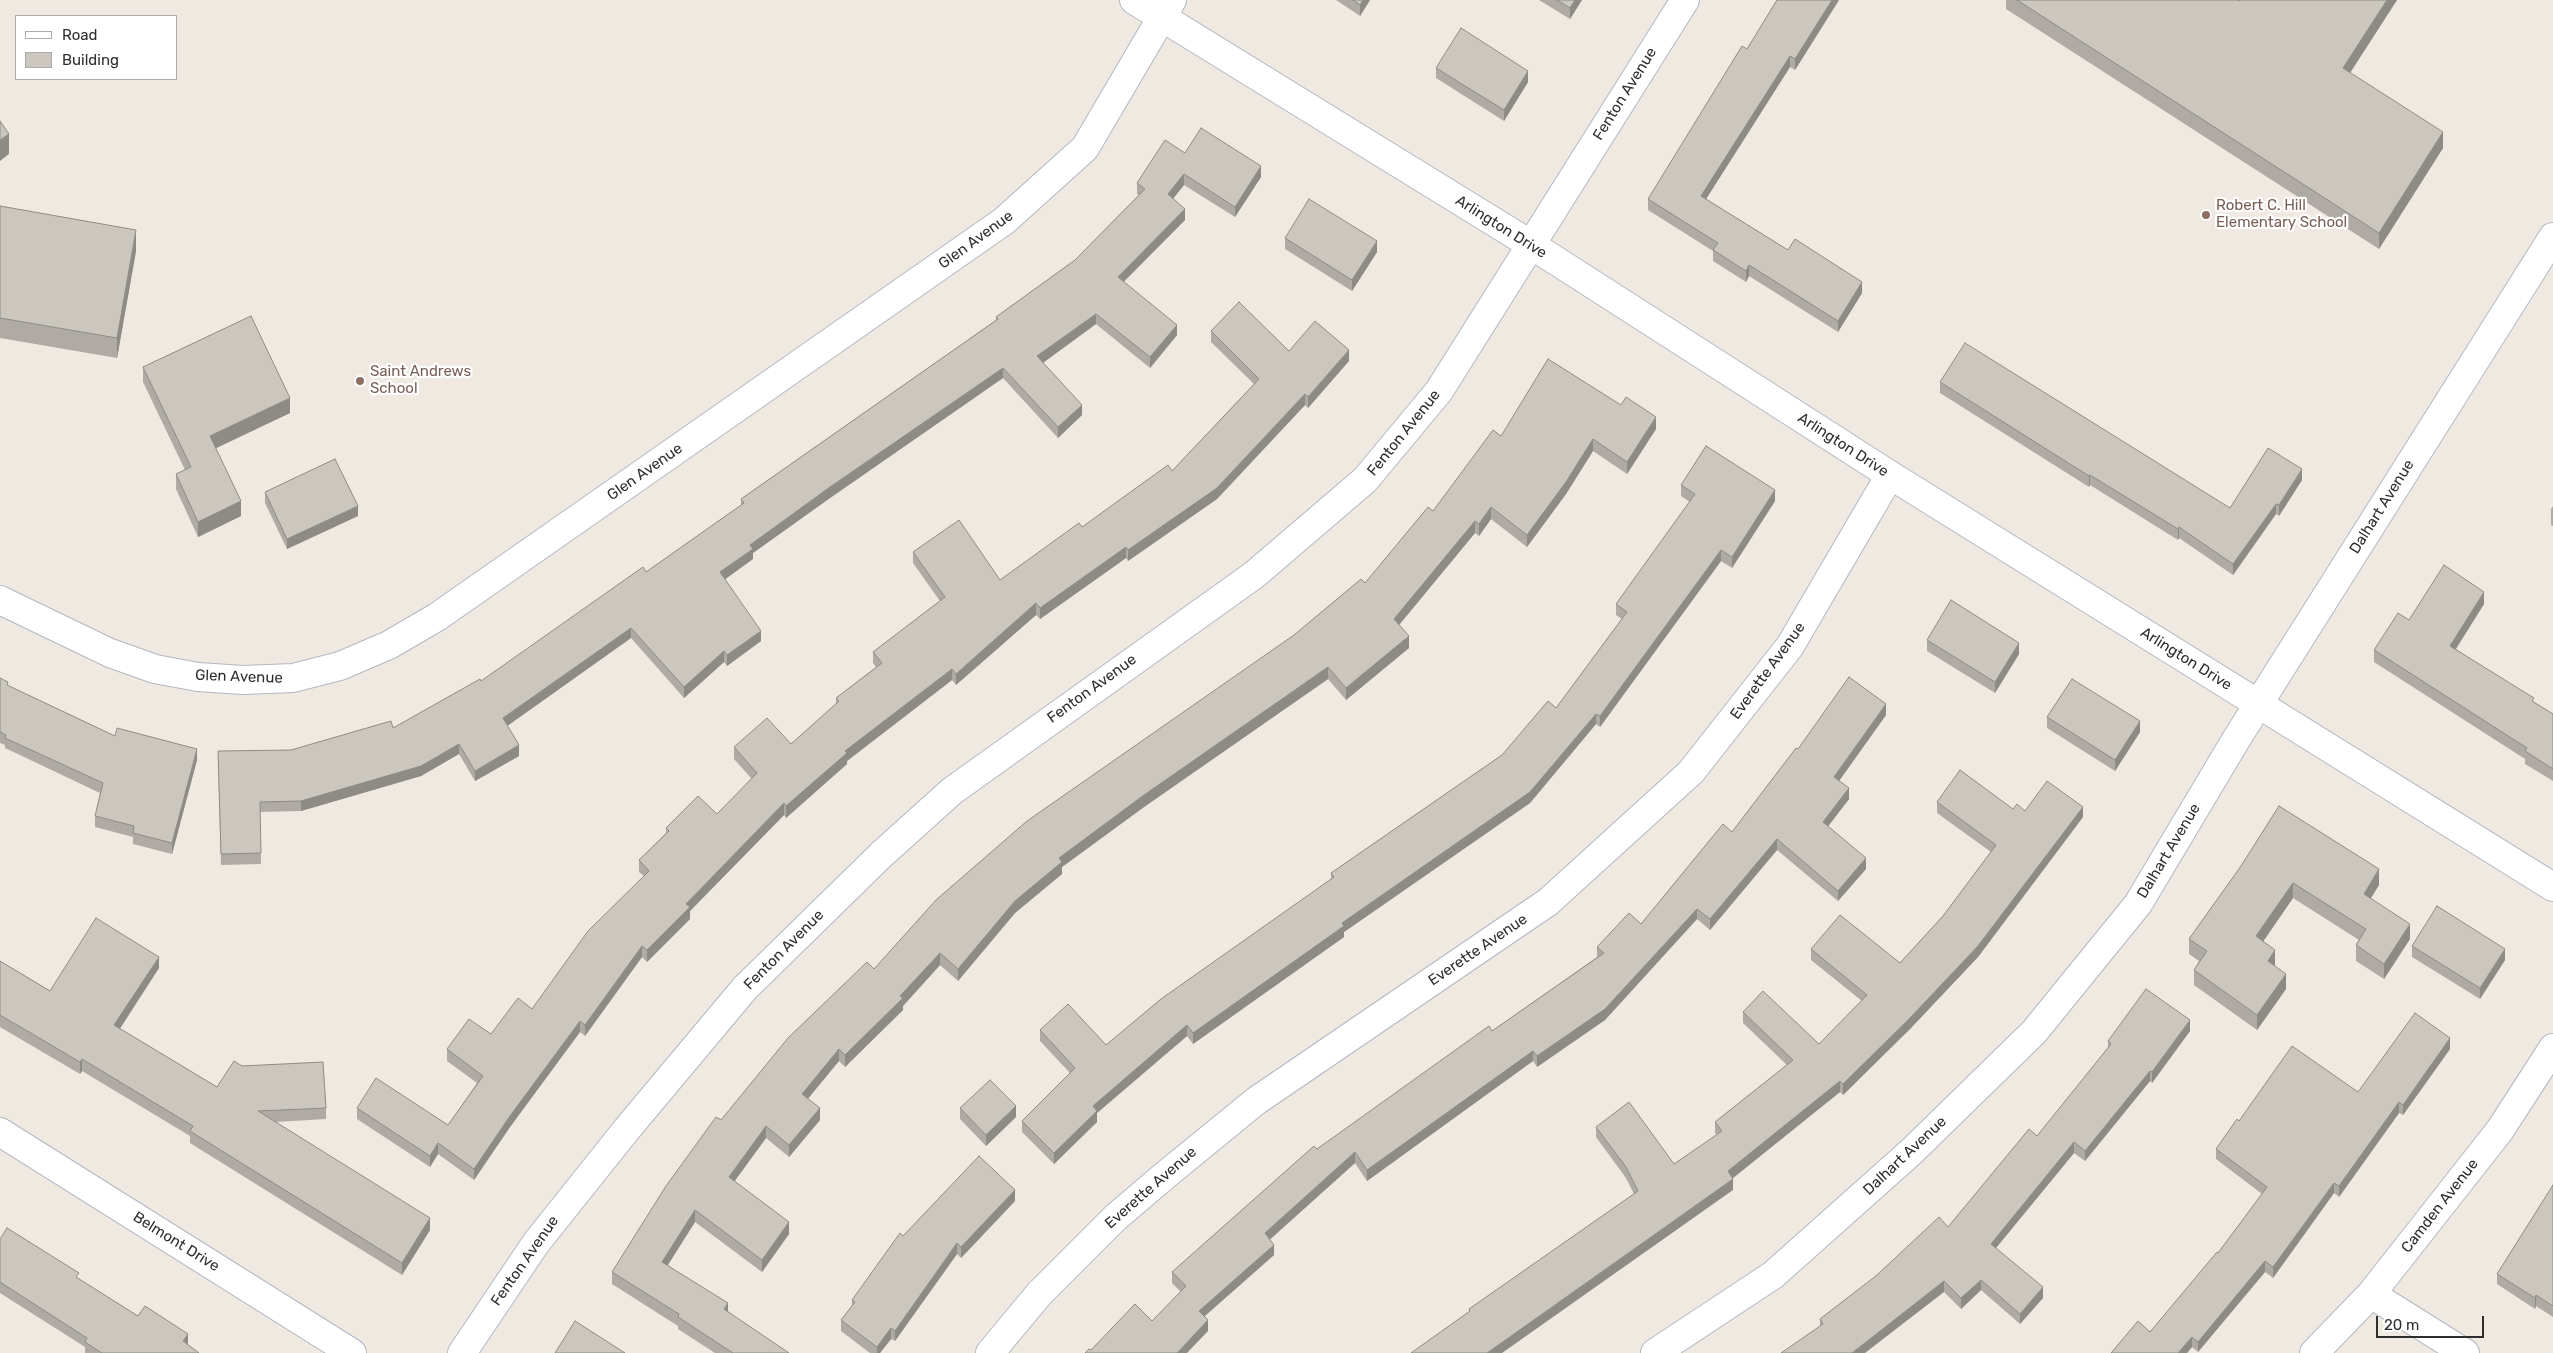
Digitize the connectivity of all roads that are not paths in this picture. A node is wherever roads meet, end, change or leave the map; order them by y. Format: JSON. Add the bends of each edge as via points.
{"nodes":[{"id":1,"x":1134,"y":0,"type":"edge"},
{"id":2,"x":1685,"y":0,"type":"edge"},
{"id":3,"x":1167,"y":8,"type":"edge"},
{"id":4,"x":2553,"y":237,"type":"edge"},
{"id":5,"x":1530,"y":244,"type":"junction"},
{"id":6,"x":1890,"y":475,"type":"junction"},
{"id":7,"x":0,"y":600,"type":"edge"},
{"id":8,"x":2258,"y":703,"type":"junction"},
{"id":9,"x":2553,"y":887,"type":"edge"},
{"id":10,"x":2553,"y":1048,"type":"edge"},
{"id":11,"x":0,"y":1132,"type":"edge"},
{"id":12,"x":2371,"y":1294,"type":"junction"},
{"id":13,"x":352,"y":1353,"type":"edge"},
{"id":14,"x":462,"y":1353,"type":"edge"},
{"id":15,"x":990,"y":1353,"type":"edge"},
{"id":16,"x":1655,"y":1353,"type":"edge"},
{"id":17,"x":2314,"y":1353,"type":"edge"},
{"id":18,"x":2465,"y":1353,"type":"edge"}],
"edges":[{"from":1,"to":3,"type":"street","name":"Arlington Drive"},
{"from":2,"to":5,"type":"street","name":"Fenton Avenue"},
{"from":3,"to":5,"type":"street","name":"Arlington Drive"},
{"from":3,"to":7,"type":"street","name":"Glen Avenue","via":[[1085,148],[1004,221],[437,617],[389,646],[340,666],[293,678],[243,680],[198,677],[155,670],[110,653]]},
{"from":4,"to":8,"type":"street","name":"Dalhart Avenue"},
{"from":5,"to":6,"type":"street","name":"Arlington Drive"},
{"from":5,"to":14,"type":"street","name":"Fenton Avenue","via":[[1439,391],[1366,480],[1254,575],[952,791],[882,854],[745,988],[536,1242]]},
{"from":6,"to":8,"type":"street","name":"Arlington Drive"},
{"from":6,"to":15,"type":"street","name":"Everette Avenue","via":[[1790,646],[1691,772],[1548,902],[1256,1101],[1163,1176],[1115,1218],[1039,1294]]},
{"from":8,"to":9,"type":"street","name":"Arlington Drive"},
{"from":8,"to":16,"type":"street","name":"Dalhart Avenue","via":[[2138,904],[2034,1032],[1911,1152],[1773,1275]]},
{"from":10,"to":12,"type":"street","name":"Camden Avenue","via":[[2500,1130]]},
{"from":11,"to":13,"type":"street","name":"Belmont Drive"},
{"from":12,"to":17,"type":"street","name":"Camden Avenue"},
{"from":12,"to":18,"type":"street"}]}
